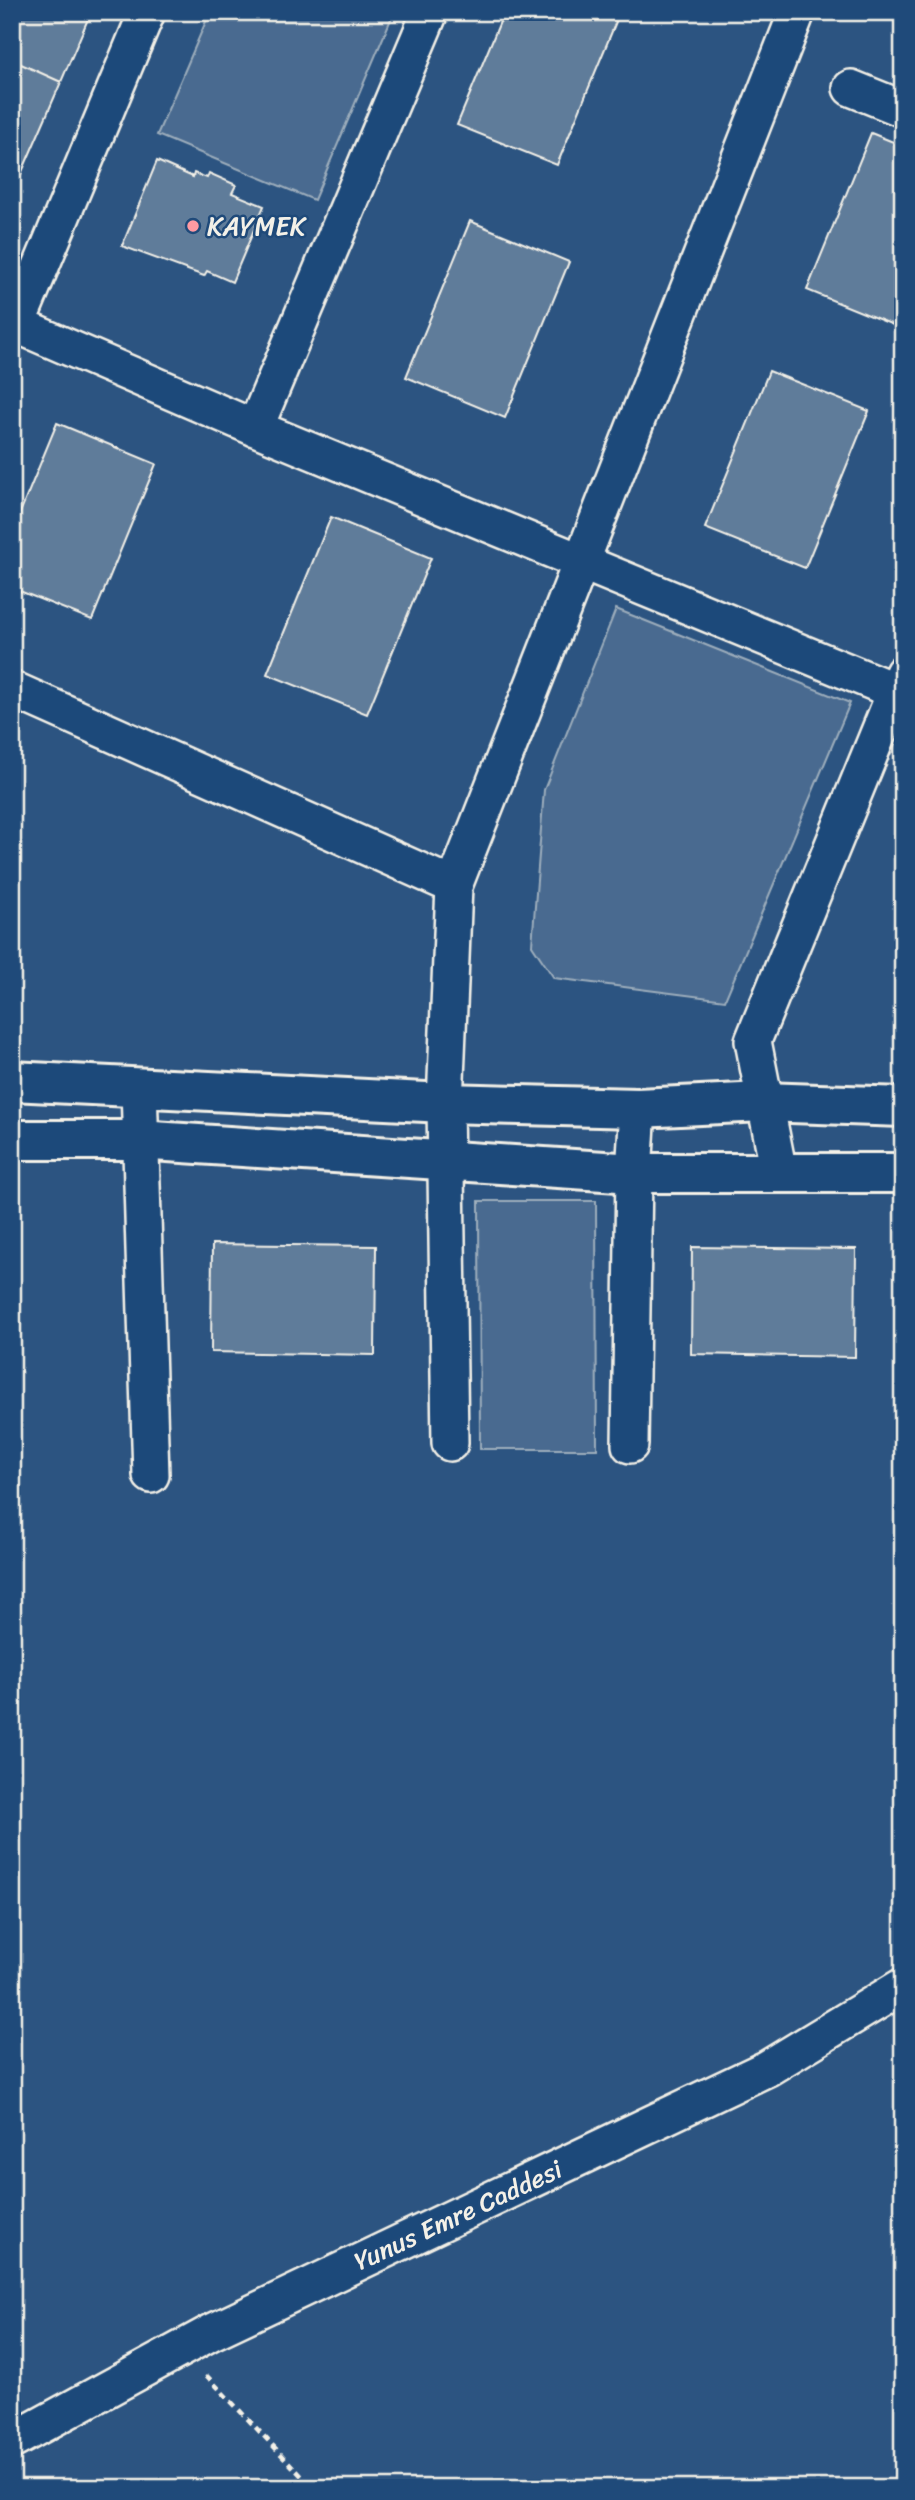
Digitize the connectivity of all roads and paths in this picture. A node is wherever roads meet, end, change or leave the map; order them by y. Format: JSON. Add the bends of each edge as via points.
{"nodes":[{"id":1,"x":147,"y":12,"type":"edge"},
{"id":2,"x":430,"y":12,"type":"edge"},
{"id":3,"x":797,"y":12,"type":"edge"},
{"id":4,"x":851,"y":88,"type":"dead end"},
{"id":5,"x":903,"y":110,"type":"edge"},
{"id":6,"x":14,"y":323,"type":"edge"},
{"id":7,"x":255,"y":428,"type":"junction"},
{"id":8,"x":579,"y":562,"type":"junction"},
{"id":9,"x":899,"y":682,"type":"edge"},
{"id":10,"x":12,"y":689,"type":"edge"},
{"id":11,"x":454,"y":886,"type":"junction"},
{"id":12,"x":12,"y":1081,"type":"edge"},
{"id":13,"x":139,"y":1087,"type":"junction"},
{"id":14,"x":763,"y":1102,"type":"junction"},
{"id":15,"x":445,"y":1103,"type":"junction"},
{"id":16,"x":903,"y":1107,"type":"edge"},
{"id":17,"x":638,"y":1108,"type":"junction"},
{"id":18,"x":12,"y":1140,"type":"edge"},
{"id":19,"x":138,"y":1140,"type":"junction"},
{"id":20,"x":445,"y":1160,"type":"junction"},
{"id":21,"x":903,"y":1172,"type":"edge"},
{"id":22,"x":779,"y":1173,"type":"junction"},
{"id":23,"x":634,"y":1174,"type":"junction"},
{"id":24,"x":450,"y":1443,"type":"dead end"},
{"id":25,"x":630,"y":1445,"type":"dead end"},
{"id":26,"x":151,"y":1475,"type":"dead end"},
{"id":27,"x":903,"y":1986,"type":"edge"},
{"id":28,"x":182,"y":2349,"type":"junction"},
{"id":29,"x":12,"y":2441,"type":"edge"},
{"id":30,"x":313,"y":2488,"type":"edge"}],
"edges":[{"from":1,"to":6,"type":"street"},
{"from":2,"to":7,"type":"street"},
{"from":3,"to":8,"type":"street"},
{"from":4,"to":5,"type":"street"},
{"from":6,"to":7,"type":"street"},
{"from":7,"to":8,"type":"street"},
{"from":8,"to":9,"type":"street"},
{"from":8,"to":11,"type":"street"},
{"from":9,"to":14,"type":"street","via":[[753,1041]]},
{"from":10,"to":11,"type":"street"},
{"from":11,"to":15,"type":"street"},
{"from":12,"to":13,"type":"main road"},
{"from":13,"to":15,"type":"main road"},
{"from":13,"to":19,"type":"street"},
{"from":14,"to":16,"type":"main road"},
{"from":14,"to":17,"type":"main road"},
{"from":14,"to":22,"type":"street"},
{"from":15,"to":17,"type":"main road"},
{"from":15,"to":20,"type":"street"},
{"from":17,"to":23,"type":"street"},
{"from":18,"to":19,"type":"main road"},
{"from":19,"to":20,"type":"main road"},
{"from":19,"to":26,"type":"street"},
{"from":20,"to":23,"type":"main road"},
{"from":20,"to":24,"type":"street"},
{"from":21,"to":22,"type":"main road"},
{"from":22,"to":23,"type":"main road"},
{"from":23,"to":25,"type":"street"},
{"from":27,"to":28,"type":"street","name":"Yunus Emre Caddesi","via":[[768,2068]]},
{"from":28,"to":29,"type":"street","name":"Yunus Emre Caddesi"},
{"from":28,"to":30,"type":"path"}]}
